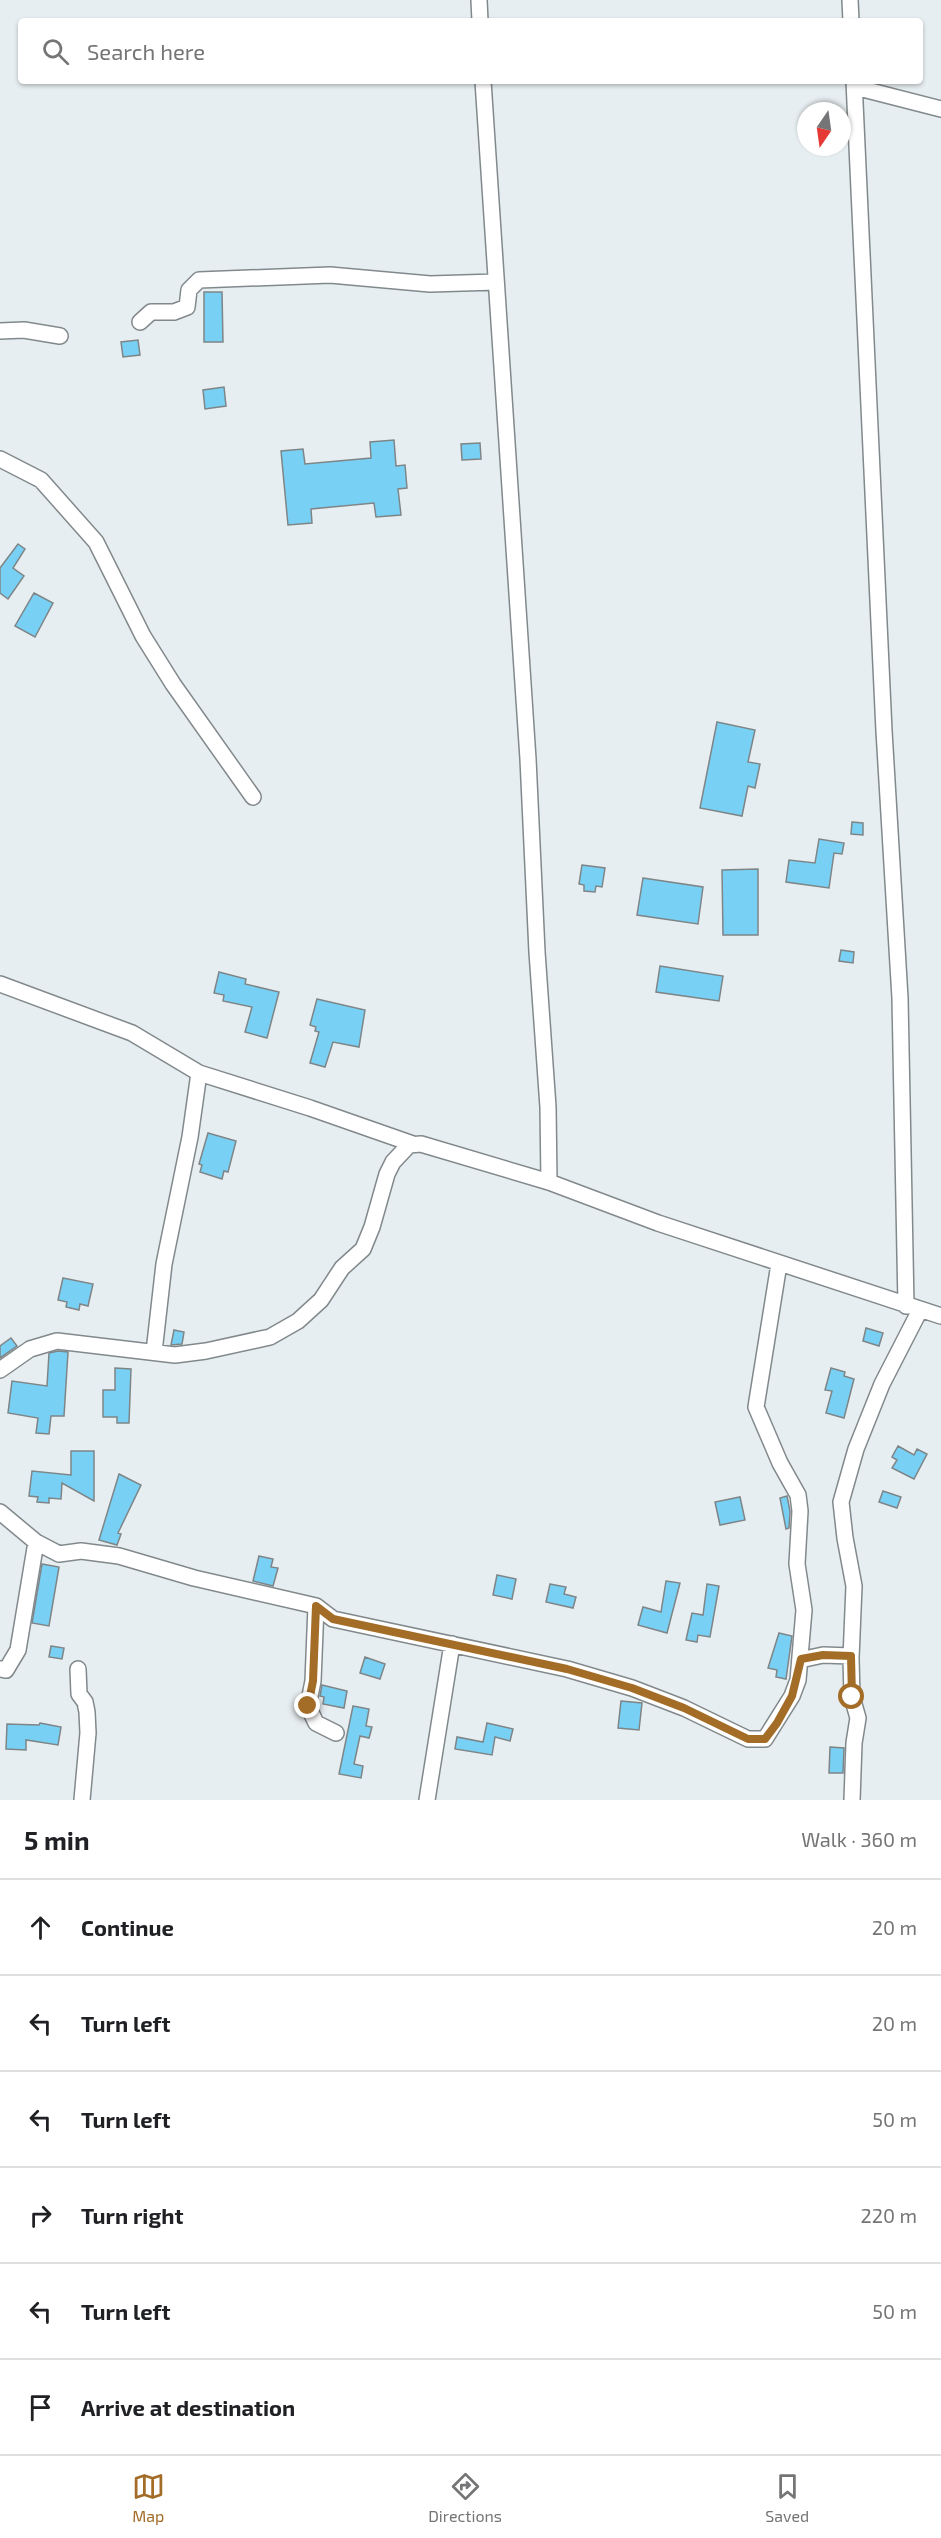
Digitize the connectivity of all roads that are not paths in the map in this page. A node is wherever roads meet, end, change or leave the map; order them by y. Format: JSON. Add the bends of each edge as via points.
{"nodes":[{"id":1,"x":479,"y":0,"type":"edge"},
{"id":2,"x":850,"y":0,"type":"edge"},
{"id":3,"x":480,"y":18,"type":"edge"},
{"id":4,"x":851,"y":18,"type":"edge"},
{"id":5,"x":483,"y":84,"type":"edge"},
{"id":6,"x":854,"y":84,"type":"edge"},
{"id":7,"x":941,"y":109,"type":"edge"},
{"id":8,"x":496,"y":282,"type":"junction"},
{"id":9,"x":140,"y":321,"type":"dead end"},
{"id":10,"x":0,"y":331,"type":"edge"},
{"id":11,"x":60,"y":336,"type":"dead end"},
{"id":12,"x":0,"y":459,"type":"edge"},
{"id":13,"x":253,"y":797,"type":"dead end"},
{"id":14,"x":0,"y":984,"type":"edge"},
{"id":15,"x":199,"y":1073,"type":"junction"},
{"id":16,"x":413,"y":1144,"type":"junction"},
{"id":17,"x":549,"y":1182,"type":"junction"},
{"id":18,"x":779,"y":1264,"type":"junction"},
{"id":19,"x":913,"y":1308,"type":"junction"},
{"id":20,"x":941,"y":1316,"type":"edge"},
{"id":21,"x":154,"y":1352,"type":"junction"},
{"id":22,"x":0,"y":1370,"type":"edge"},
{"id":23,"x":0,"y":1512,"type":"edge"},
{"id":24,"x":36,"y":1542,"type":"junction"},
{"id":25,"x":316,"y":1606,"type":"junction"},
{"id":26,"x":452,"y":1644,"type":"junction"},
{"id":27,"x":851,"y":1656,"type":"junction"},
{"id":28,"x":800,"y":1659,"type":"junction"},
{"id":29,"x":0,"y":1669,"type":"edge"},
{"id":30,"x":78,"y":1669,"type":"dead end"},
{"id":31,"x":336,"y":1733,"type":"dead end"},
{"id":32,"x":82,"y":1800,"type":"edge"},
{"id":33,"x":427,"y":1800,"type":"edge"},
{"id":34,"x":852,"y":1800,"type":"edge"}],
"edges":[{"from":1,"to":3,"type":"street"},
{"from":2,"to":4,"type":"street"},
{"from":5,"to":8,"type":"street"},
{"from":6,"to":7,"type":"street"},
{"from":6,"to":19,"type":"street"},
{"from":8,"to":9,"type":"street","via":[[430,284],[330,275],[199,280],[189,290],[187,307],[174,312],[151,312]]},
{"from":8,"to":17,"type":"street","via":[[528,759]]},
{"from":10,"to":11,"type":"street"},
{"from":12,"to":13,"type":"street","via":[[41,480],[96,542],[143,636]]},
{"from":14,"to":15,"type":"street","via":[[132,1033]]},
{"from":15,"to":16,"type":"street"},
{"from":15,"to":21,"type":"street","via":[[164,1264]]},
{"from":16,"to":17,"type":"street"},
{"from":16,"to":21,"type":"street","via":[[393,1162],[387,1174],[363,1249],[298,1321],[270,1337],[206,1352]]},
{"from":17,"to":18,"type":"street"},
{"from":18,"to":19,"type":"street"},
{"from":18,"to":28,"type":"street","via":[[756,1407],[798,1495],[797,1564],[804,1610]]},
{"from":19,"to":20,"type":"street"},
{"from":19,"to":27,"type":"street","via":[[856,1449],[841,1502],[854,1586]]},
{"from":21,"to":22,"type":"street","via":[[57,1341],[30,1349]]},
{"from":23,"to":24,"type":"street"},
{"from":24,"to":25,"type":"street","via":[[59,1554],[81,1551],[119,1556],[205,1581]]},
{"from":24,"to":29,"type":"street","via":[[18,1650],[6,1670]]},
{"from":25,"to":26,"type":"street","via":[[333,1619]]},
{"from":25,"to":31,"type":"street","via":[[308,1706],[316,1724]]},
{"from":26,"to":28,"type":"street","via":[[567,1669],[632,1688],[755,1740],[769,1735],[788,1705],[798,1680]]},
{"from":26,"to":33,"type":"street"},
{"from":27,"to":28,"type":"street"},
{"from":27,"to":34,"type":"street","via":[[852,1697],[858,1718]]},
{"from":30,"to":32,"type":"street","via":[[88,1733]]}]}
